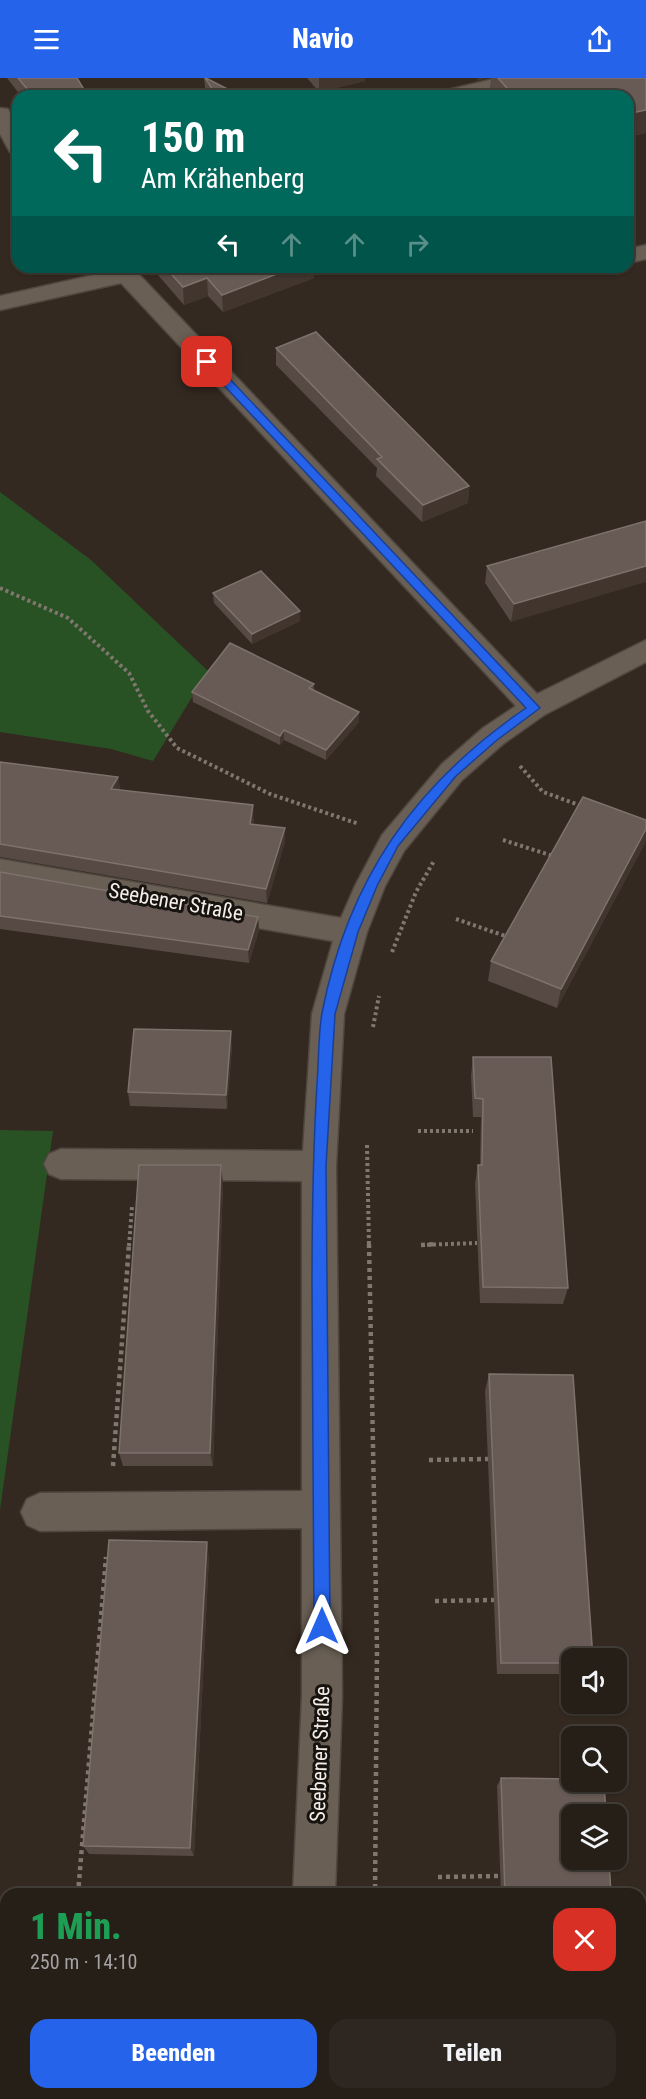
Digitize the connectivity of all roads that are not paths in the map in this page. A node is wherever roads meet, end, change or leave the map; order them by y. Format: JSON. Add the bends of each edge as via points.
{"nodes":[{"id":1,"x":526,"y":78,"type":"edge"},
{"id":2,"x":473,"y":90,"type":"edge"},
{"id":3,"x":0,"y":114,"type":"edge"},
{"id":4,"x":12,"y":136,"type":"edge"},
{"id":5,"x":108,"y":273,"type":"edge"},
{"id":6,"x":126,"y":273,"type":"edge"},
{"id":7,"x":0,"y":303,"type":"edge"},
{"id":8,"x":646,"y":650,"type":"edge"},
{"id":9,"x":534,"y":708,"type":"junction"},
{"id":10,"x":0,"y":871,"type":"edge"},
{"id":11,"x":351,"y":932,"type":"junction"},
{"id":12,"x":61,"y":1164,"type":"dead end"},
{"id":13,"x":319,"y":1166,"type":"junction"},
{"id":14,"x":321,"y":1509,"type":"junction"},
{"id":15,"x":40,"y":1512,"type":"dead end"},
{"id":16,"x":314,"y":1888,"type":"edge"}],
"edges":[{"from":1,"to":2,"type":"street"},
{"from":3,"to":4,"type":"street"},
{"from":5,"to":7,"type":"street"},
{"from":6,"to":9,"type":"street"},
{"from":8,"to":9,"type":"street","name":"Seebener Straße"},
{"from":9,"to":11,"type":"street","name":"Seebener Straße","via":[[493,736],[452,772],[393,843]]},
{"from":10,"to":11,"type":"street","name":"Seebener Straße"},
{"from":11,"to":13,"type":"street","name":"Seebener Straße","via":[[328,1014]]},
{"from":12,"to":13,"type":"street"},
{"from":13,"to":14,"type":"street","name":"Seebener Straße"},
{"from":14,"to":15,"type":"street"},
{"from":14,"to":16,"type":"street","name":"Seebener Straße","via":[[322,1696]]}]}
